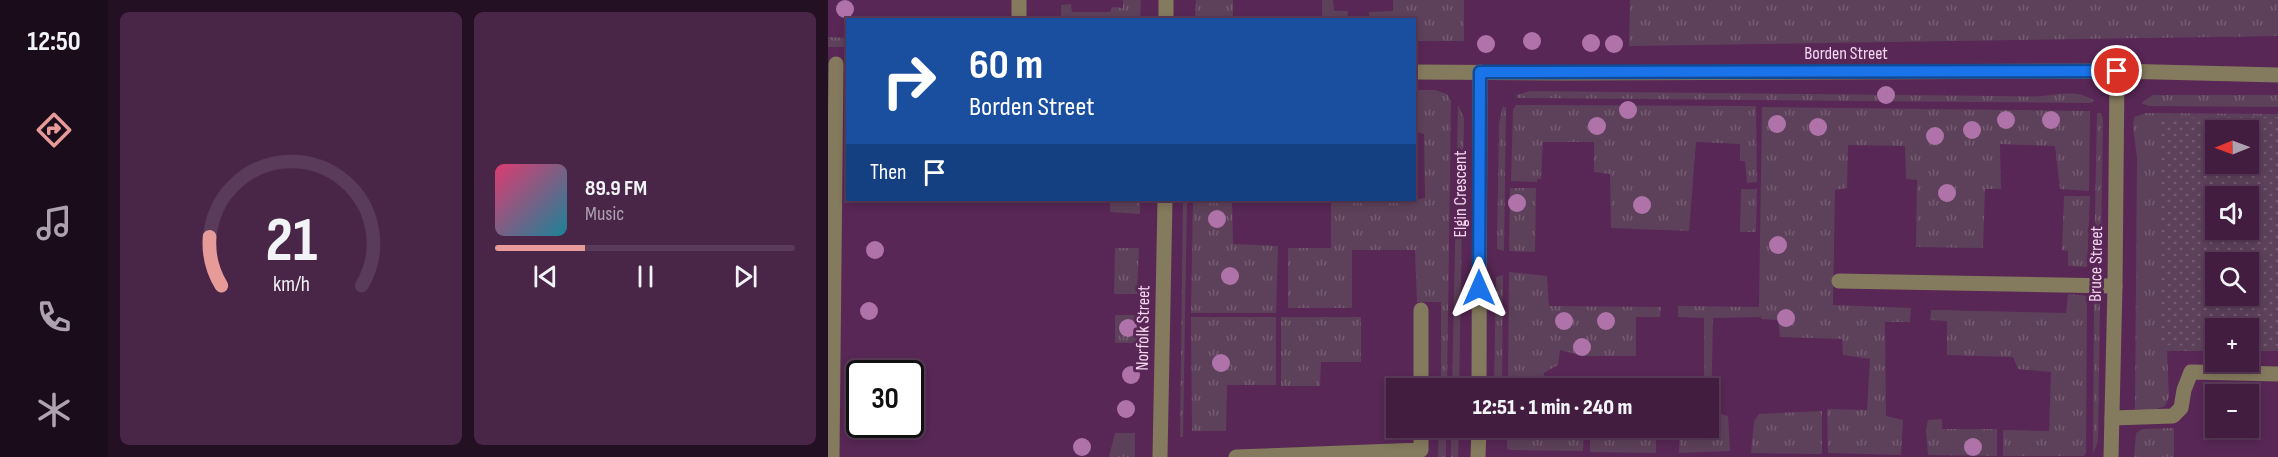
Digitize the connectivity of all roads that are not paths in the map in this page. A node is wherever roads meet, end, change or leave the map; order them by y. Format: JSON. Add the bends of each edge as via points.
{"nodes":[{"id":1,"x":1019,"y":0,"type":"edge"},
{"id":2,"x":1166,"y":0,"type":"edge"},
{"id":3,"x":1019,"y":18,"type":"edge"},
{"id":4,"x":1166,"y":18,"type":"edge"},
{"id":5,"x":837,"y":64,"type":"edge"},
{"id":6,"x":2117,"y":71,"type":"junction"},
{"id":7,"x":1416,"y":72,"type":"edge"},
{"id":8,"x":1480,"y":72,"type":"junction"},
{"id":9,"x":2278,"y":75,"type":"edge"},
{"id":10,"x":1165,"y":201,"type":"edge"},
{"id":11,"x":1839,"y":281,"type":"dead end"},
{"id":12,"x":2115,"y":286,"type":"junction"},
{"id":13,"x":1421,"y":310,"type":"dead end"},
{"id":14,"x":2278,"y":374,"type":"edge"},
{"id":15,"x":1421,"y":378,"type":"edge"},
{"id":16,"x":1479,"y":378,"type":"edge"},
{"id":17,"x":2112,"y":418,"type":"junction"},
{"id":18,"x":1421,"y":438,"type":"edge"},
{"id":19,"x":1479,"y":438,"type":"edge"},
{"id":20,"x":832,"y":457,"type":"edge"},
{"id":21,"x":1160,"y":457,"type":"edge"},
{"id":22,"x":1236,"y":457,"type":"edge"},
{"id":23,"x":1479,"y":457,"type":"edge"},
{"id":24,"x":2111,"y":457,"type":"edge"}],
"edges":[{"from":1,"to":3,"type":"street"},
{"from":2,"to":4,"type":"street"},
{"from":5,"to":20,"type":"street"},
{"from":6,"to":8,"type":"street","name":"Borden Street"},
{"from":6,"to":9,"type":"street","name":"Borden Street"},
{"from":6,"to":12,"type":"street","name":"Bruce Street"},
{"from":7,"to":8,"type":"street","name":"Borden Street"},
{"from":8,"to":16,"type":"street","name":"Elgin Crescent"},
{"from":10,"to":21,"type":"street","name":"Norfolk Street"},
{"from":11,"to":12,"type":"street"},
{"from":12,"to":17,"type":"street","name":"Bruce Street"},
{"from":13,"to":15,"type":"street"},
{"from":14,"to":17,"type":"street","via":[[2191,372],[2181,408],[2172,416]]},
{"from":17,"to":24,"type":"street","name":"Bruce Street"},
{"from":18,"to":22,"type":"street","via":[[1421,450]]},
{"from":19,"to":23,"type":"street"}]}
